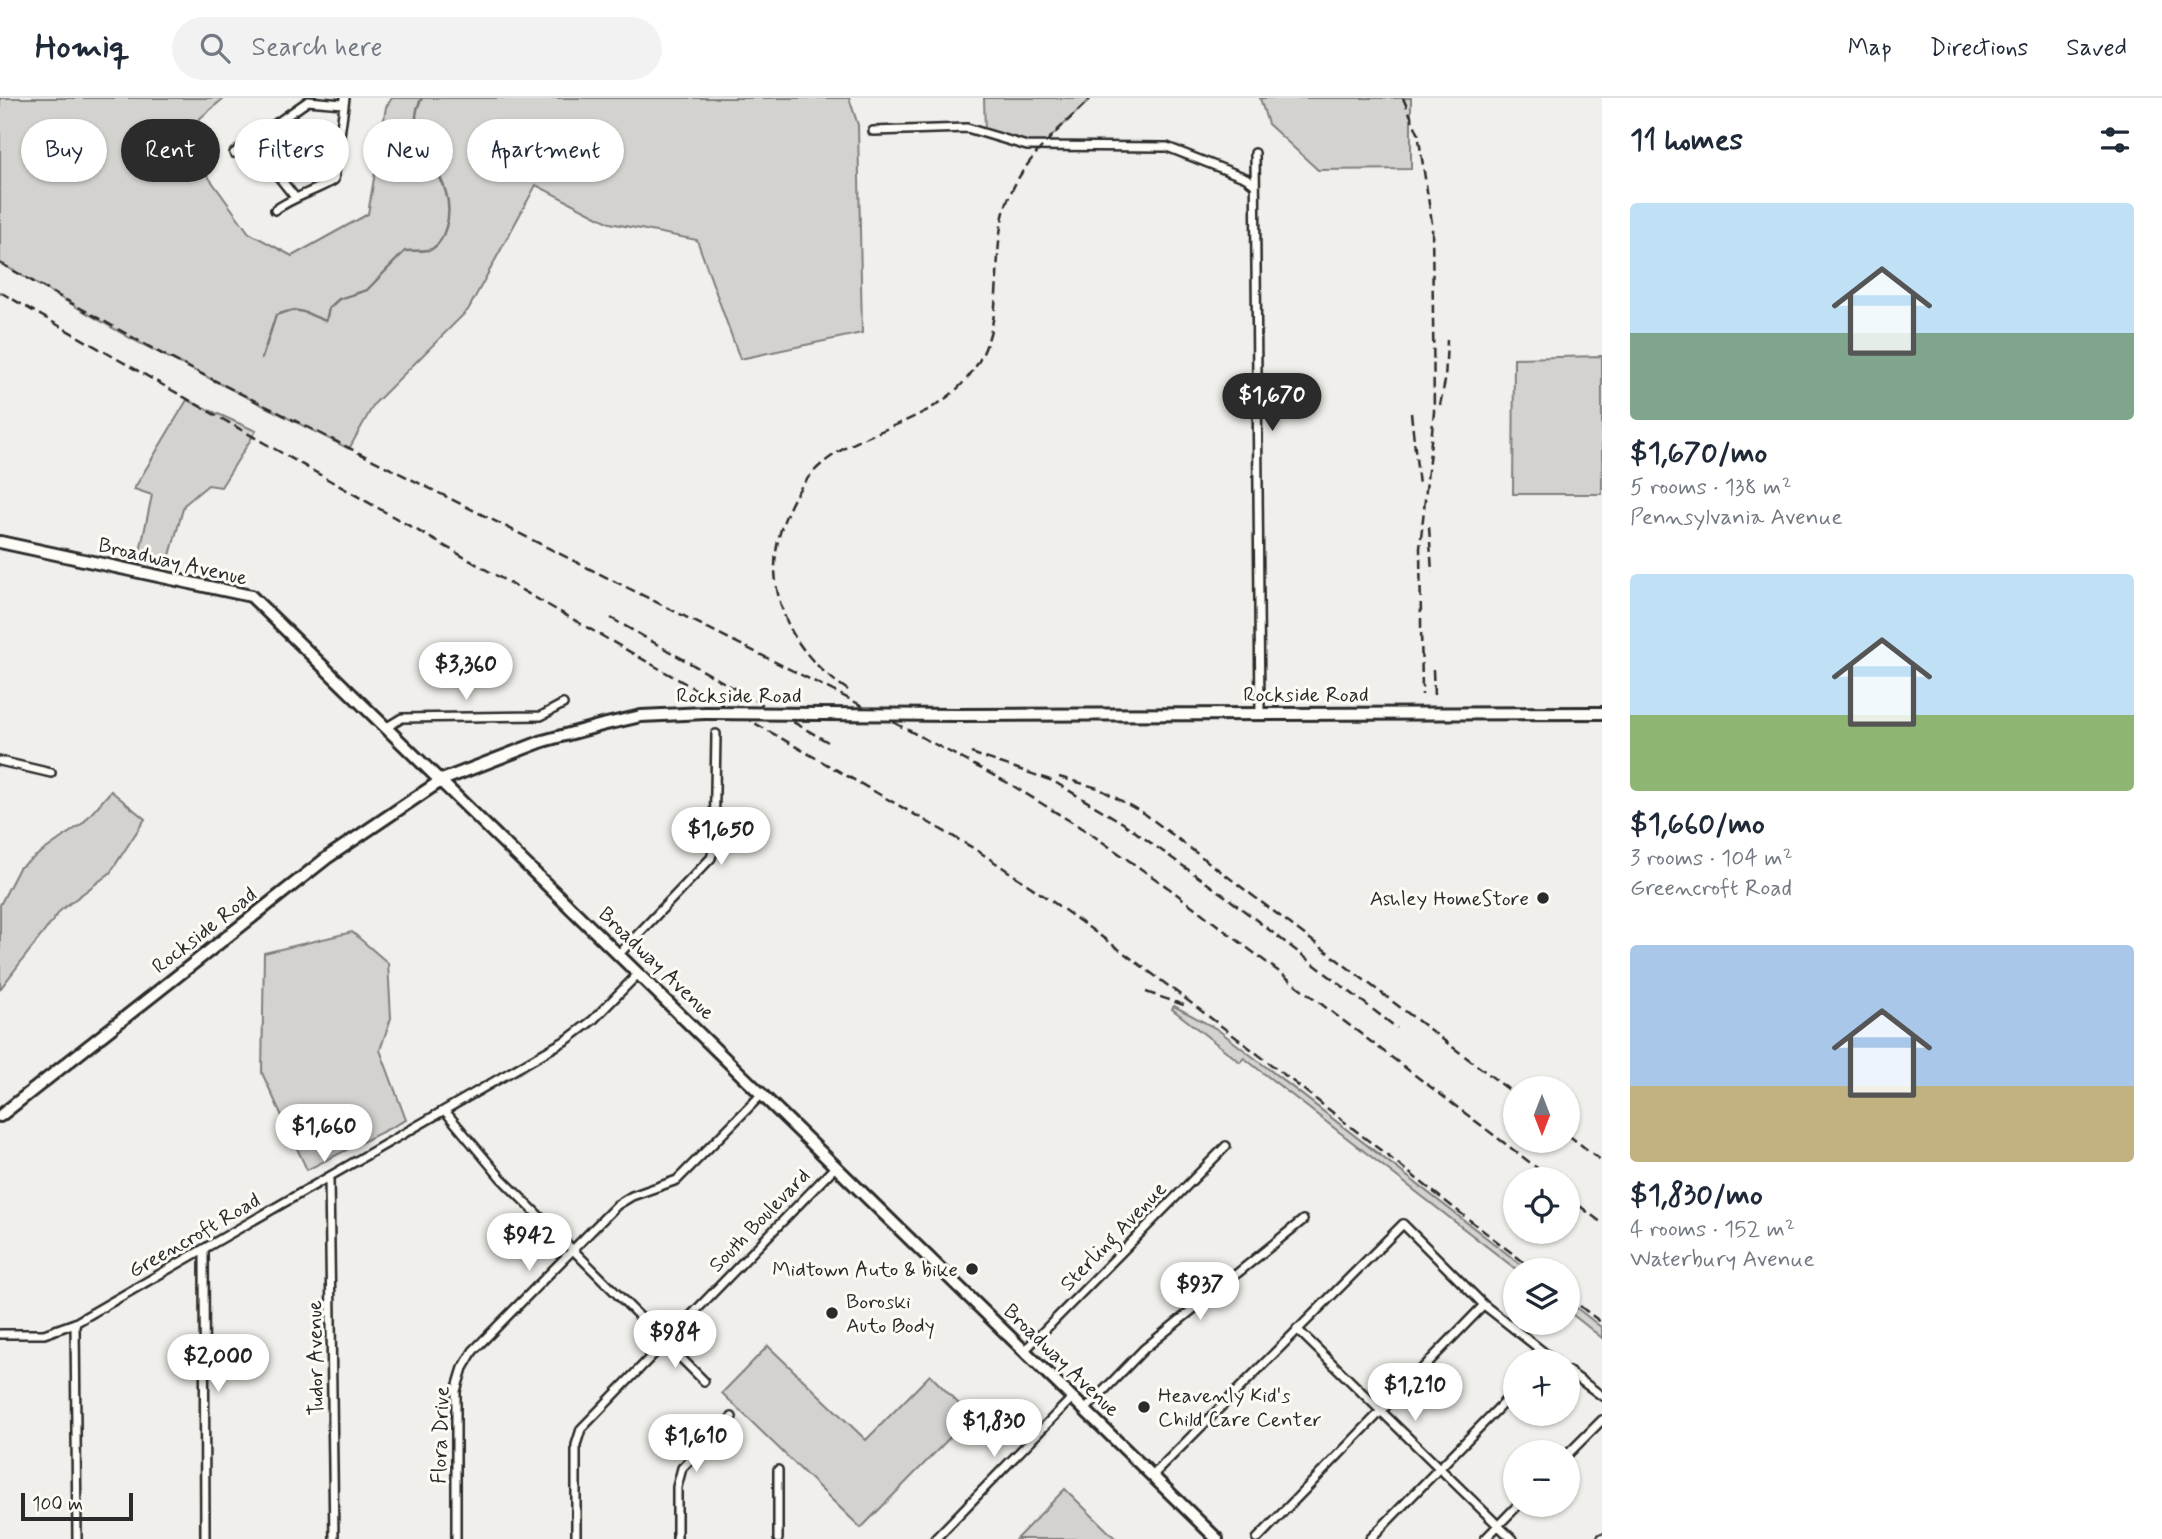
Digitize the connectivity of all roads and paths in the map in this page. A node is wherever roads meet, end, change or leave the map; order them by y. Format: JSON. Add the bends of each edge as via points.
{"nodes":[{"id":1,"x":344,"y":101,"type":"edge"},
{"id":2,"x":283,"y":119,"type":"edge"},
{"id":3,"x":873,"y":131,"type":"dead end"},
{"id":4,"x":1255,"y":153,"type":"dead end"},
{"id":5,"x":283,"y":182,"type":"edge"},
{"id":6,"x":1255,"y":185,"type":"junction"},
{"id":7,"x":294,"y":196,"type":"junction"},
{"id":8,"x":275,"y":210,"type":"dead end"},
{"id":9,"x":0,"y":542,"type":"edge"},
{"id":10,"x":563,"y":704,"type":"dead end"},
{"id":11,"x":1260,"y":713,"type":"junction"},
{"id":12,"x":1602,"y":713,"type":"edge"},
{"id":13,"x":387,"y":727,"type":"junction"},
{"id":14,"x":716,"y":734,"type":"dead end"},
{"id":15,"x":0,"y":761,"type":"edge"},
{"id":16,"x":51,"y":773,"type":"dead end"},
{"id":17,"x":442,"y":780,"type":"junction"},
{"id":18,"x":619,"y":954,"type":"junction"},
{"id":19,"x":638,"y":974,"type":"junction"},
{"id":20,"x":763,"y":1093,"type":"junction"},
{"id":21,"x":444,"y":1111,"type":"junction"},
{"id":22,"x":0,"y":1116,"type":"edge"},
{"id":23,"x":1226,"y":1146,"type":"dead end"},
{"id":24,"x":835,"y":1167,"type":"junction"},
{"id":25,"x":329,"y":1177,"type":"junction"},
{"id":26,"x":1303,"y":1220,"type":"dead end"},
{"id":27,"x":204,"y":1249,"type":"junction"},
{"id":28,"x":573,"y":1249,"type":"junction"},
{"id":29,"x":1484,"y":1305,"type":"junction"},
{"id":30,"x":75,"y":1323,"type":"junction"},
{"id":31,"x":1297,"y":1329,"type":"junction"},
{"id":32,"x":0,"y":1334,"type":"edge"},
{"id":33,"x":666,"y":1341,"type":"junction"},
{"id":34,"x":1536,"y":1349,"type":"edge"},
{"id":35,"x":1025,"y":1350,"type":"junction"},
{"id":36,"x":1580,"y":1380,"type":"edge"},
{"id":37,"x":704,"y":1381,"type":"dead end"},
{"id":38,"x":1602,"y":1396,"type":"edge"},
{"id":39,"x":1072,"y":1398,"type":"junction"},
{"id":40,"x":1503,"y":1403,"type":"edge"},
{"id":41,"x":1084,"y":1410,"type":"junction"},
{"id":42,"x":1382,"y":1411,"type":"junction"},
{"id":43,"x":732,"y":1417,"type":"dead end"},
{"id":44,"x":1602,"y":1420,"type":"edge"},
{"id":45,"x":1580,"y":1442,"type":"edge"},
{"id":46,"x":1440,"y":1468,"type":"junction"},
{"id":47,"x":778,"y":1470,"type":"dead end"},
{"id":48,"x":1153,"y":1475,"type":"junction"},
{"id":49,"x":1507,"y":1517,"type":"edge"},
{"id":50,"x":1499,"y":1525,"type":"junction"},
{"id":51,"x":77,"y":1539,"type":"edge"},
{"id":52,"x":205,"y":1539,"type":"edge"},
{"id":53,"x":334,"y":1539,"type":"edge"},
{"id":54,"x":456,"y":1539,"type":"edge"},
{"id":55,"x":576,"y":1539,"type":"edge"},
{"id":56,"x":677,"y":1539,"type":"edge"},
{"id":57,"x":778,"y":1539,"type":"edge"},
{"id":58,"x":935,"y":1539,"type":"edge"},
{"id":59,"x":1217,"y":1539,"type":"edge"},
{"id":60,"x":1257,"y":1539,"type":"edge"},
{"id":61,"x":1370,"y":1539,"type":"edge"},
{"id":62,"x":1485,"y":1539,"type":"edge"},
{"id":63,"x":1512,"y":1539,"type":"edge"}],
"edges":[{"from":1,"to":2,"type":"street","via":[[308,101]]},
{"from":1,"to":7,"type":"street","via":[[334,180],[305,196]]},
{"from":3,"to":6,"type":"street","via":[[967,128],[1027,146],[1146,144],[1167,147]]},
{"from":4,"to":6,"type":"street"},
{"from":5,"to":7,"type":"street"},
{"from":6,"to":11,"type":"street"},
{"from":7,"to":8,"type":"street"},
{"from":9,"to":13,"type":"main road","name":"Broadway Avenue","via":[[251,596]]},
{"from":10,"to":13,"type":"street","via":[[541,716],[411,717],[397,719]]},
{"from":11,"to":12,"type":"main road","name":"Rockside Road"},
{"from":11,"to":17,"type":"main road","name":"Rockside Road","bridge":true,"via":[[642,716],[542,741]]},
{"from":13,"to":17,"type":"main road","name":"Broadway Avenue"},
{"from":14,"to":18,"type":"street","via":[[711,858]]},
{"from":15,"to":16,"type":"street"},
{"from":17,"to":18,"type":"main road","name":"Broadway Avenue"},
{"from":17,"to":22,"type":"main road","name":"Rockside Road","via":[[328,857]]},
{"from":18,"to":19,"type":"main road","name":"Broadway Avenue"},
{"from":19,"to":20,"type":"main road","name":"Broadway Avenue"},
{"from":19,"to":21,"type":"street","name":"Greencroft Road","via":[[568,1039]]},
{"from":20,"to":24,"type":"main road","name":"Broadway Avenue"},
{"from":20,"to":28,"type":"street","name":"Flora Drive","via":[[677,1180],[624,1199]]},
{"from":21,"to":25,"type":"street","name":"Greencroft Road"},
{"from":21,"to":28,"type":"street","via":[[501,1178]]},
{"from":23,"to":35,"type":"street","name":"Sterling Avenue"},
{"from":24,"to":33,"type":"street","name":"South Boulevard"},
{"from":24,"to":35,"type":"main road","name":"Broadway Avenue"},
{"from":25,"to":27,"type":"street","name":"Greencroft Road"},
{"from":25,"to":53,"type":"street","name":"Tudor Avenue"},
{"from":26,"to":41,"type":"street","via":[[1144,1349]]},
{"from":27,"to":30,"type":"street","name":"Greencroft Road"},
{"from":27,"to":52,"type":"street"},
{"from":28,"to":33,"type":"street"},
{"from":28,"to":54,"type":"street","name":"Flora Drive","via":[[473,1351],[463,1368],[455,1397]]},
{"from":29,"to":31,"type":"street","via":[[1403,1224]]},
{"from":29,"to":34,"type":"street"},
{"from":29,"to":42,"type":"street"},
{"from":30,"to":32,"type":"street","name":"Greencroft Road","via":[[44,1334]]},
{"from":30,"to":51,"type":"street"},
{"from":31,"to":42,"type":"street"},
{"from":31,"to":48,"type":"street"},
{"from":33,"to":37,"type":"street"},
{"from":33,"to":55,"type":"street","name":"South Boulevard","via":[[577,1436]]},
{"from":35,"to":39,"type":"main road","name":"Broadway Avenue"},
{"from":36,"to":38,"type":"street"},
{"from":39,"to":41,"type":"main road","name":"Broadway Avenue"},
{"from":39,"to":58,"type":"street"},
{"from":40,"to":46,"type":"street"},
{"from":41,"to":48,"type":"main road","name":"Broadway Avenue"},
{"from":42,"to":46,"type":"street"},
{"from":42,"to":60,"type":"street"},
{"from":43,"to":56,"type":"street","via":[[682,1468],[677,1487]]},
{"from":44,"to":45,"type":"street"},
{"from":46,"to":50,"type":"street"},
{"from":46,"to":61,"type":"street"},
{"from":47,"to":57,"type":"street"},
{"from":48,"to":59,"type":"main road","name":"Broadway Avenue"},
{"from":49,"to":50,"type":"street"},
{"from":50,"to":62,"type":"street"},
{"from":50,"to":63,"type":"street"}]}
